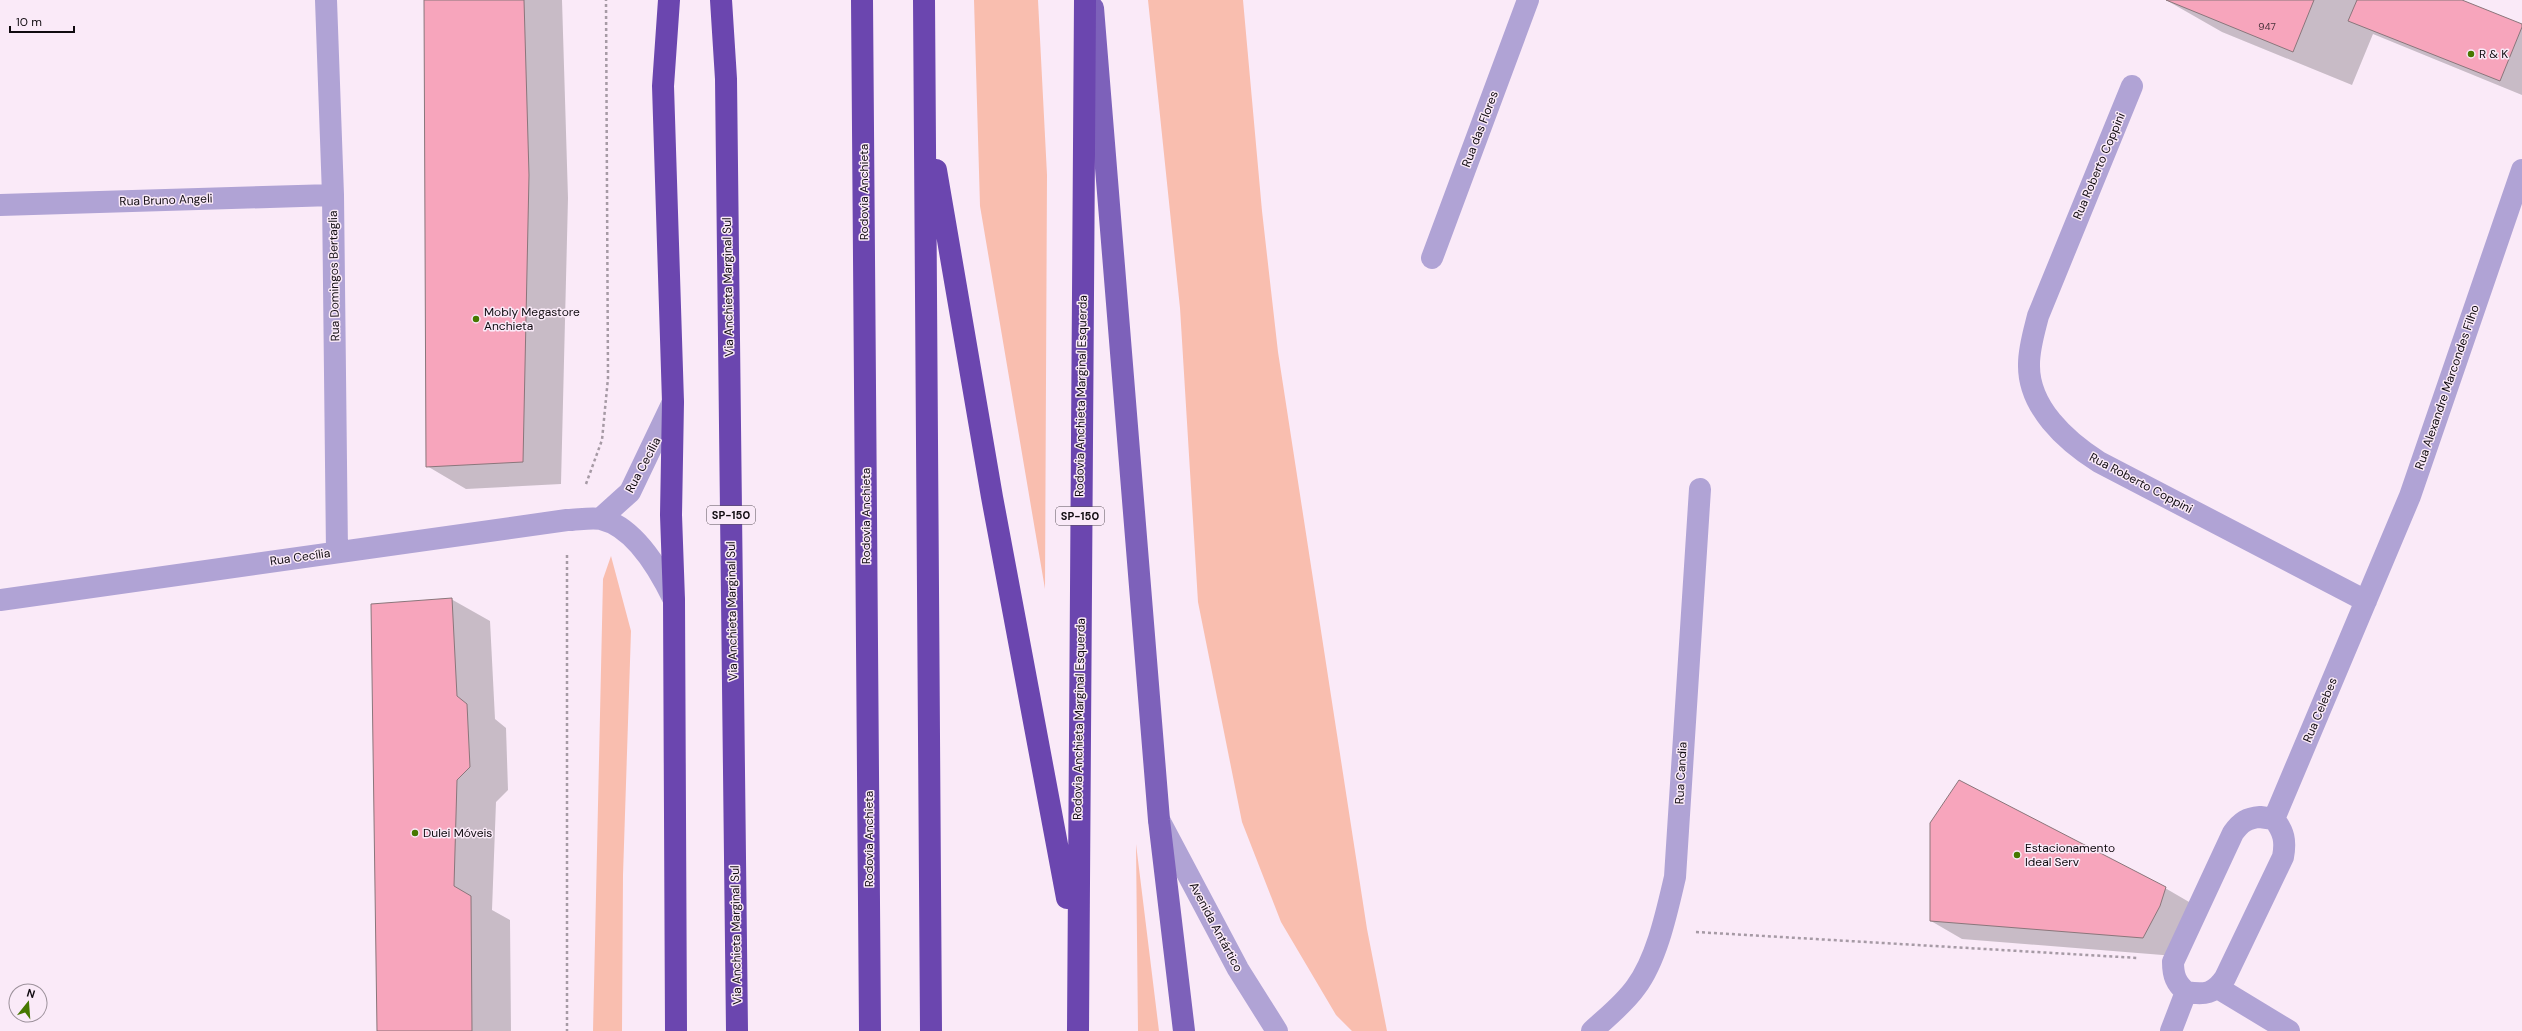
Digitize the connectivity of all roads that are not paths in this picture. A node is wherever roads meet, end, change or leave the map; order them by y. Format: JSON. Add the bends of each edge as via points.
{"nodes":[{"id":1,"x":326,"y":0,"type":"edge"},
{"id":2,"x":669,"y":0,"type":"edge"},
{"id":3,"x":721,"y":0,"type":"edge"},
{"id":4,"x":862,"y":0,"type":"edge"},
{"id":5,"x":924,"y":0,"type":"edge"},
{"id":6,"x":1085,"y":0,"type":"edge"},
{"id":7,"x":1093,"y":0,"type":"edge"},
{"id":8,"x":1528,"y":0,"type":"edge"},
{"id":9,"x":2132,"y":86,"type":"dead end"},
{"id":10,"x":925,"y":107,"type":"junction"},
{"id":11,"x":2522,"y":170,"type":"edge"},
{"id":12,"x":333,"y":195,"type":"junction"},
{"id":13,"x":0,"y":204,"type":"edge"},
{"id":14,"x":1432,"y":258,"type":"dead end"},
{"id":15,"x":674,"y":402,"type":"junction"},
{"id":16,"x":1700,"y":489,"type":"dead end"},
{"id":17,"x":600,"y":519,"type":"junction"},
{"id":18,"x":337,"y":552,"type":"junction"},
{"id":19,"x":0,"y":600,"type":"edge"},
{"id":20,"x":674,"y":600,"type":"junction"},
{"id":21,"x":2366,"y":601,"type":"junction"},
{"id":22,"x":2274,"y":819,"type":"junction"},
{"id":23,"x":1160,"y":820,"type":"junction"},
{"id":24,"x":1076,"y":948,"type":"junction"},
{"id":25,"x":2218,"y":988,"type":"junction"},
{"id":26,"x":2186,"y":992,"type":"junction"},
{"id":27,"x":676,"y":1031,"type":"edge"},
{"id":28,"x":737,"y":1031,"type":"edge"},
{"id":29,"x":870,"y":1031,"type":"edge"},
{"id":30,"x":931,"y":1031,"type":"edge"},
{"id":31,"x":1078,"y":1031,"type":"edge"},
{"id":32,"x":1184,"y":1031,"type":"edge"},
{"id":33,"x":1277,"y":1031,"type":"edge"},
{"id":34,"x":1592,"y":1031,"type":"edge"},
{"id":35,"x":2171,"y":1031,"type":"edge"},
{"id":36,"x":2289,"y":1031,"type":"edge"}],
"edges":[{"from":1,"to":12,"type":"street","name":"Rua Domingos Bertaglia"},
{"from":2,"to":15,"type":"highway","via":[[663,86]]},
{"from":3,"to":28,"type":"highway","name":"Via Anchieta Marginal Sul","number":"SP-150","via":[[726,79]]},
{"from":4,"to":29,"type":"highway","name":"Rodovia Anchieta"},
{"from":5,"to":10,"type":"highway"},
{"from":6,"to":24,"type":"highway","name":"Rodovia Anchieta Marginal Esquerda","number":"SP-150"},
{"from":7,"to":23,"type":"main road"},
{"from":8,"to":14,"type":"street","name":"Rua das Flores"},
{"from":9,"to":21,"type":"street","name":"Rua Roberto Coppini","via":[[2038,316],[2031,340],[2028,365],[2032,385],[2040,404],[2064,436],[2099,462]]},
{"from":10,"to":24,"type":"highway","via":[[994,504]]},
{"from":10,"to":30,"type":"highway"},
{"from":11,"to":21,"type":"street","name":"Rua Alexandre Marcondes Filho","via":[[2410,496]]},
{"from":12,"to":13,"type":"street","name":"Rua Bruno Angeli"},
{"from":12,"to":18,"type":"street","name":"Rua Domingos Bertaglia"},
{"from":15,"to":17,"type":"street","name":"Rua Cecília","via":[[630,492]]},
{"from":15,"to":20,"type":"highway","via":[[671,515]]},
{"from":16,"to":34,"type":"street","name":"Rua Candia","via":[[1675,877],[1661,930],[1637,986],[1624,1002]]},
{"from":17,"to":18,"type":"street","name":"Rua Cecília","via":[[567,520]]},
{"from":17,"to":20,"type":"street","name":"Rua Cecília","via":[[619,528],[644,551],[661,573]]},
{"from":18,"to":19,"type":"street","name":"Rua Cecília"},
{"from":20,"to":27,"type":"highway"},
{"from":21,"to":22,"type":"street","name":"Rua Celebes"},
{"from":22,"to":25,"type":"street","via":[[2285,836],[2283,857]]},
{"from":22,"to":26,"type":"street","via":[[2250,818],[2240,824],[2233,833],[2173,962],[2177,984]]},
{"from":23,"to":32,"type":"main road"},
{"from":23,"to":33,"type":"street","name":"Avenida Antártico","via":[[1238,969]]},
{"from":24,"to":31,"type":"highway","name":"Rodovia Anchieta Marginal Esquerda","number":"SP-150"},
{"from":25,"to":26,"type":"street","via":[[2210,994]]},
{"from":25,"to":36,"type":"street"},
{"from":26,"to":35,"type":"street"}]}
